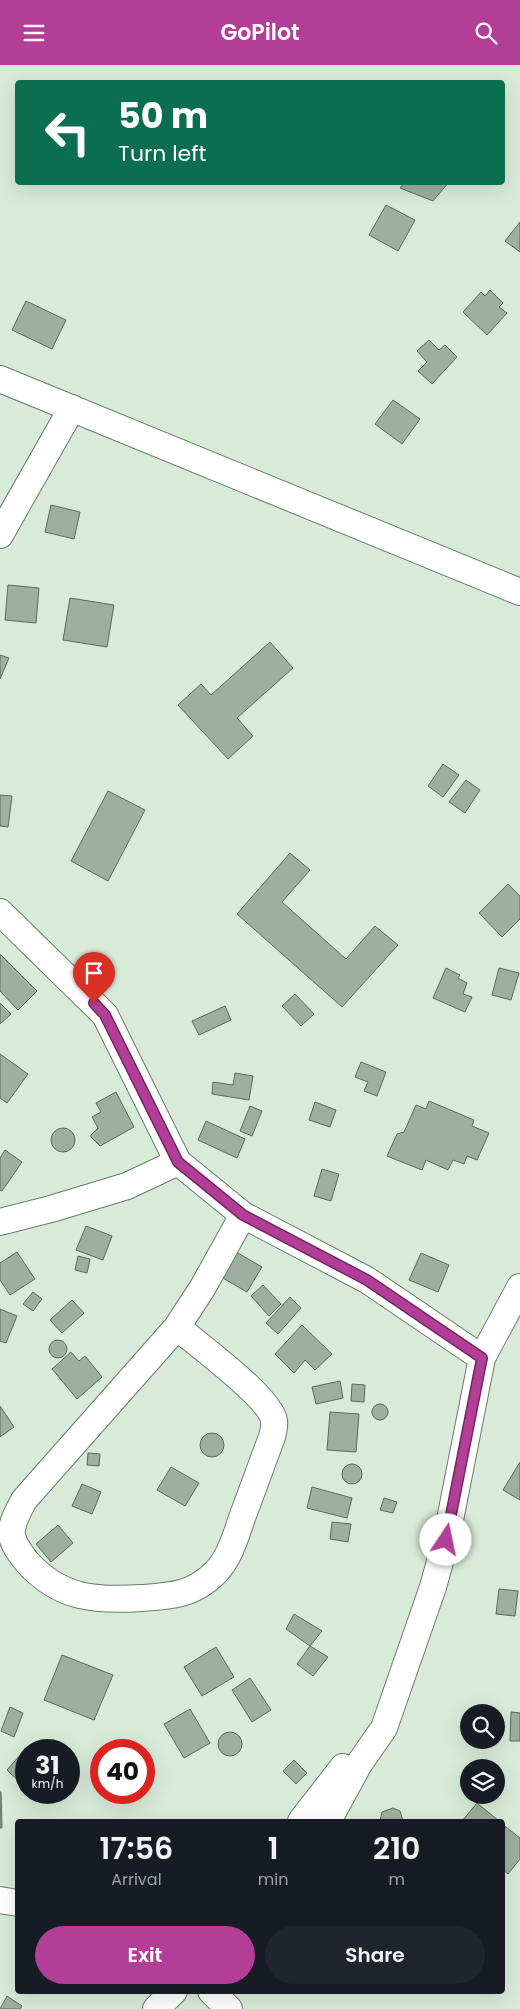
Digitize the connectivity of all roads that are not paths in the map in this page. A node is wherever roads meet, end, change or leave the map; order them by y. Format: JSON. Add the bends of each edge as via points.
{"nodes":[{"id":1,"x":0,"y":379,"type":"edge"},
{"id":2,"x":72,"y":408,"type":"junction"},
{"id":3,"x":0,"y":535,"type":"edge"},
{"id":4,"x":520,"y":592,"type":"edge"},
{"id":5,"x":0,"y":912,"type":"edge"},
{"id":6,"x":178,"y":1162,"type":"junction"},
{"id":7,"x":243,"y":1215,"type":"junction"},
{"id":8,"x":0,"y":1222,"type":"edge"},
{"id":9,"x":520,"y":1287,"type":"edge"},
{"id":10,"x":177,"y":1327,"type":"junction"},
{"id":11,"x":482,"y":1358,"type":"junction"},
{"id":12,"x":391,"y":1709,"type":"junction"},
{"id":13,"x":303,"y":1819,"type":"edge"},
{"id":14,"x":329,"y":1819,"type":"edge"},
{"id":15,"x":0,"y":1891,"type":"edge"},
{"id":16,"x":15,"y":1891,"type":"edge"},
{"id":17,"x":0,"y":1900,"type":"edge"},
{"id":18,"x":15,"y":1902,"type":"edge"},
{"id":19,"x":171,"y":1994,"type":"edge"},
{"id":20,"x":214,"y":1994,"type":"edge"},
{"id":21,"x":156,"y":2009,"type":"edge"},
{"id":22,"x":230,"y":2009,"type":"edge"}],
"edges":[{"from":1,"to":2,"type":"street"},
{"from":2,"to":3,"type":"street"},
{"from":2,"to":4,"type":"street"},
{"from":5,"to":6,"type":"street","via":[[105,1015]]},
{"from":6,"to":7,"type":"street"},
{"from":6,"to":8,"type":"street","via":[[127,1186]]},
{"from":7,"to":10,"type":"street"},
{"from":7,"to":11,"type":"street","via":[[367,1280]]},
{"from":9,"to":11,"type":"street"},
{"from":10,"to":10,"type":"street","via":[[251,1389],[268,1406],[274,1421],[272,1437],[228,1555],[216,1573],[197,1588],[176,1596],[106,1600],[57,1587],[38,1574],[18,1551],[12,1535],[14,1520],[24,1500]]},
{"from":11,"to":12,"type":"street","via":[[446,1540]]},
{"from":12,"to":13,"type":"street"},
{"from":12,"to":14,"type":"street","via":[[384,1728]]},
{"from":15,"to":16,"type":"street"},
{"from":17,"to":18,"type":"street"},
{"from":19,"to":21,"type":"street"},
{"from":20,"to":22,"type":"street"}]}
